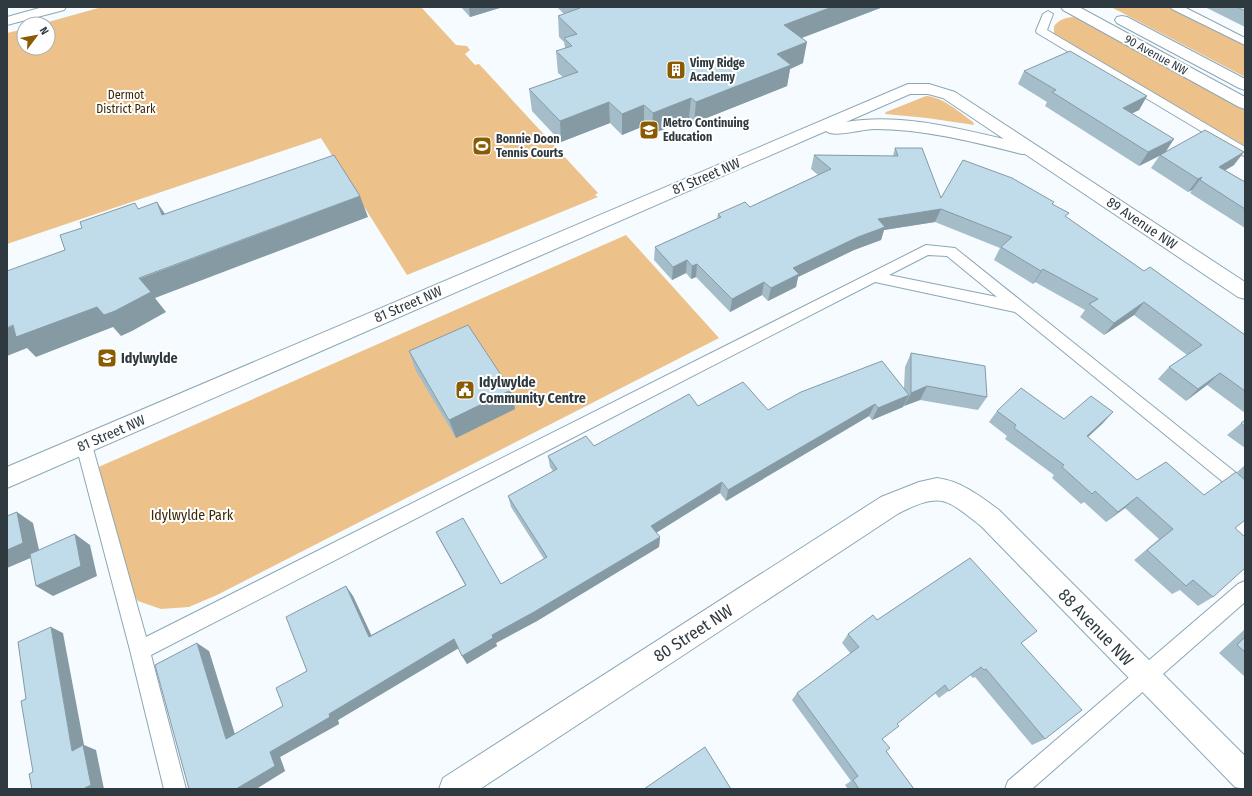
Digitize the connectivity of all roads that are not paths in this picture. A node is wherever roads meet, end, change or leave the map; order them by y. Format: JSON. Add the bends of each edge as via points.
{"nodes":[{"id":1,"x":59,"y":7,"type":"edge"},
{"id":2,"x":1068,"y":7,"type":"edge"},
{"id":3,"x":1176,"y":7,"type":"edge"},
{"id":4,"x":1048,"y":14,"type":"dead end"},
{"id":5,"x":1112,"y":14,"type":"dead end"},
{"id":6,"x":7,"y":21,"type":"edge"},
{"id":7,"x":1245,"y":42,"type":"edge"},
{"id":8,"x":1245,"y":85,"type":"edge"},
{"id":9,"x":929,"y":89,"type":"joint"},
{"id":10,"x":1245,"y":104,"type":"edge"},
{"id":11,"x":933,"y":128,"type":"joint"},
{"id":12,"x":810,"y":131,"type":"junction"},
{"id":13,"x":1245,"y":152,"type":"edge"},
{"id":14,"x":1038,"y":154,"type":"junction"},
{"id":15,"x":874,"y":277,"type":"junction"},
{"id":16,"x":1245,"y":292,"type":"edge"},
{"id":17,"x":1021,"y":308,"type":"junction"},
{"id":18,"x":84,"y":445,"type":"junction"},
{"id":19,"x":7,"y":478,"type":"edge"},
{"id":20,"x":938,"y":489,"type":"joint"},
{"id":21,"x":1245,"y":490,"type":"edge"},
{"id":22,"x":1245,"y":590,"type":"edge"},
{"id":23,"x":140,"y":650,"type":"junction"},
{"id":24,"x":1145,"y":677,"type":"junction"},
{"id":25,"x":1245,"y":777,"type":"edge"},
{"id":26,"x":175,"y":789,"type":"edge"},
{"id":27,"x":454,"y":789,"type":"edge"},
{"id":28,"x":1016,"y":789,"type":"edge"}],
"edges":[{"from":1,"to":6,"type":"street"},
{"from":2,"to":10,"type":"street","name":"90 Avenue NW"},
{"from":3,"to":7,"type":"lane"},
{"from":4,"to":13,"type":"lane","via":[[1041,31]]},
{"from":5,"to":8,"type":"street","name":"90 Avenue NW"},
{"from":9,"to":12,"type":"street","name":"81 Street NW","via":[[908,89]]},
{"from":9,"to":14,"type":"street","name":"89 Avenue NW","via":[[949,95]]},
{"from":11,"to":12,"type":"street","name":"81 Street NW","via":[[877,124]]},
{"from":11,"to":14,"type":"street","name":"89 Avenue NW"},
{"from":12,"to":18,"type":"street","name":"81 Street NW"},
{"from":14,"to":16,"type":"street","name":"89 Avenue NW"},
{"from":15,"to":17,"type":"lane"},
{"from":15,"to":17,"type":"lane","via":[[926,250],[950,251]]},
{"from":15,"to":23,"type":"lane"},
{"from":17,"to":21,"type":"lane"},
{"from":18,"to":19,"type":"street","name":"81 Street NW"},
{"from":18,"to":23,"type":"lane"},
{"from":20,"to":24,"type":"street","name":"88 Avenue NW","via":[[963,498],[990,518]]},
{"from":20,"to":27,"type":"street","name":"80 Street NW","via":[[921,492],[890,505]]},
{"from":22,"to":24,"type":"lane"},
{"from":23,"to":26,"type":"lane"},
{"from":24,"to":25,"type":"street","name":"88 Avenue NW"},
{"from":24,"to":28,"type":"lane"}]}
